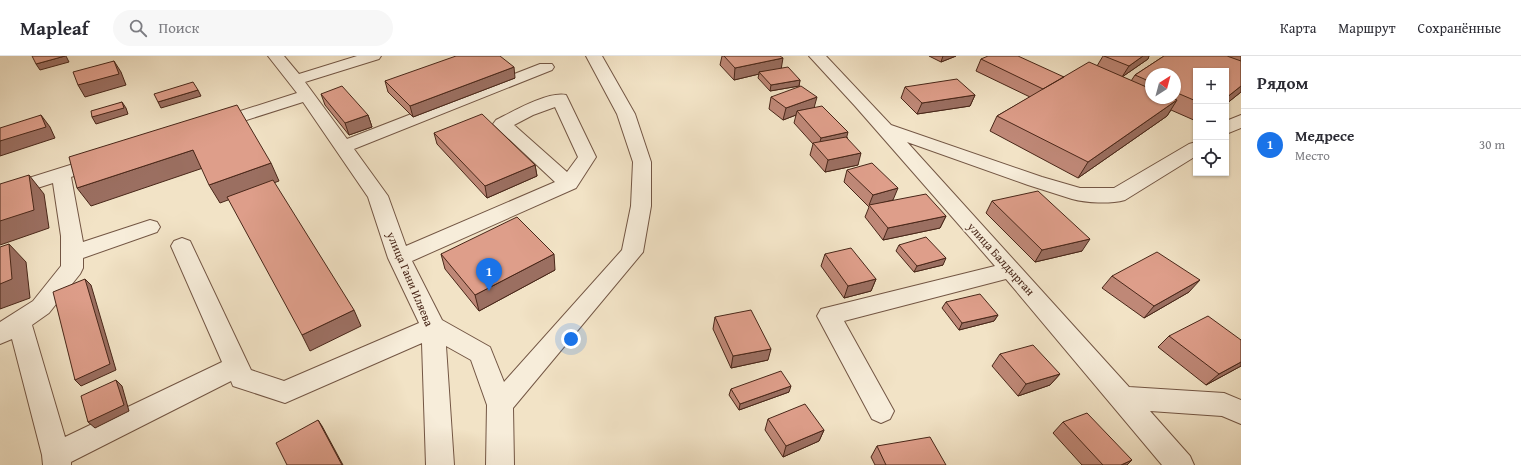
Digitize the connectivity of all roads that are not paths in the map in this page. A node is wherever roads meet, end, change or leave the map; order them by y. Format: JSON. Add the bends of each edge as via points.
{"nodes":[{"id":1,"x":276,"y":56,"type":"edge"},
{"id":2,"x":374,"y":56,"type":"edge"},
{"id":3,"x":594,"y":56,"type":"edge"},
{"id":4,"x":825,"y":58,"type":"edge"},
{"id":5,"x":546,"y":67,"type":"dead end"},
{"id":6,"x":295,"y":80,"type":"junction"},
{"id":7,"x":307,"y":95,"type":"junction"},
{"id":8,"x":1241,"y":120,"type":"edge"},
{"id":9,"x":1229,"y":127,"type":"edge"},
{"id":10,"x":884,"y":128,"type":"junction"},
{"id":11,"x":195,"y":131,"type":"edge"},
{"id":12,"x":343,"y":147,"type":"junction"},
{"id":13,"x":1193,"y":150,"type":"edge"},
{"id":14,"x":121,"y":155,"type":"edge"},
{"id":15,"x":61,"y":174,"type":"junction"},
{"id":16,"x":569,"y":184,"type":"junction"},
{"id":17,"x":0,"y":194,"type":"edge"},
{"id":18,"x":150,"y":227,"type":"dead end"},
{"id":19,"x":182,"y":246,"type":"dead end"},
{"id":20,"x":72,"y":254,"type":"junction"},
{"id":21,"x":399,"y":258,"type":"junction"},
{"id":22,"x":1011,"y":270,"type":"junction"},
{"id":23,"x":432,"y":327,"type":"junction"},
{"id":24,"x":9,"y":328,"type":"edge"},
{"id":25,"x":237,"y":366,"type":"junction"},
{"id":26,"x":1123,"y":398,"type":"junction"},
{"id":27,"x":881,"y":411,"type":"dead end"},
{"id":28,"x":1241,"y":412,"type":"edge"},
{"id":29,"x":499,"y":416,"type":"junction"},
{"id":30,"x":56,"y":460,"type":"edge"},
{"id":31,"x":440,"y":465,"type":"edge"},
{"id":32,"x":500,"y":465,"type":"edge"},
{"id":33,"x":1180,"y":465,"type":"edge"}],
"edges":[{"from":1,"to":6,"type":"street","name":"улица Гани Иляева"},
{"from":2,"to":6,"type":"street"},
{"from":3,"to":29,"type":"street","via":[[626,114],[642,162],[641,206],[632,252]]},
{"from":4,"to":10,"type":"street","name":"улица Балдырган"},
{"from":5,"to":12,"type":"street"},
{"from":6,"to":7,"type":"street","name":"улица Гани Иляева"},
{"from":7,"to":11,"type":"street"},
{"from":7,"to":12,"type":"street","name":"улица Гани Иляева"},
{"from":8,"to":9,"type":"street"},
{"from":10,"to":13,"type":"street","via":[[1079,194],[1118,195]]},
{"from":10,"to":22,"type":"street","name":"улица Балдырган"},
{"from":12,"to":21,"type":"street","name":"улица Гани Иляева","via":[[378,196]]},
{"from":14,"to":15,"type":"street"},
{"from":15,"to":17,"type":"street"},
{"from":15,"to":20,"type":"street","via":[[72,236]]},
{"from":16,"to":16,"type":"street","via":[[587,157],[560,99],[502,124]]},
{"from":16,"to":21,"type":"street"},
{"from":18,"to":20,"type":"street"},
{"from":19,"to":25,"type":"street"},
{"from":20,"to":24,"type":"street","via":[[72,268],[40,307]]},
{"from":21,"to":23,"type":"street","name":"улица Гани Иляева"},
{"from":22,"to":26,"type":"street","name":"улица Балдырган"},
{"from":22,"to":27,"type":"street","via":[[829,316]]},
{"from":23,"to":25,"type":"street","via":[[285,392],[242,378]]},
{"from":23,"to":29,"type":"street","via":[[481,354]]},
{"from":23,"to":31,"type":"street","name":"улица Гани Иляева"},
{"from":24,"to":30,"type":"street"},
{"from":25,"to":30,"type":"street"},
{"from":26,"to":28,"type":"street","via":[[1224,405]]},
{"from":26,"to":33,"type":"street","name":"улица Балдырган"},
{"from":29,"to":32,"type":"street"}]}
